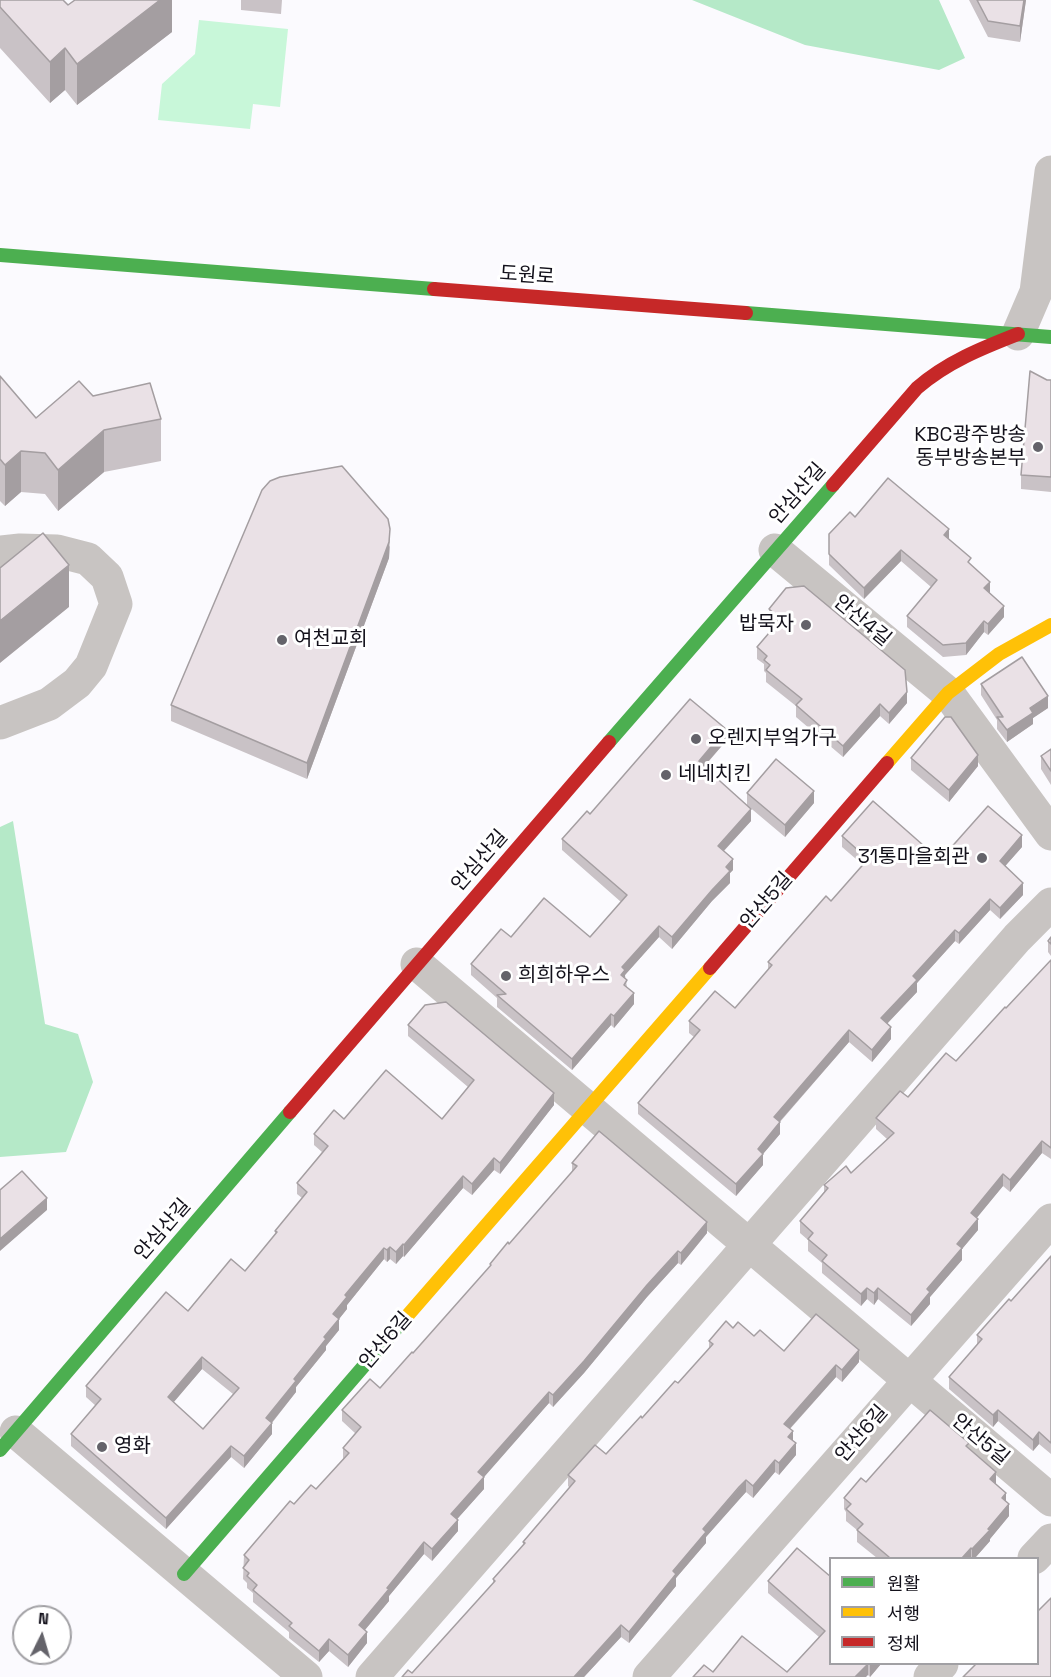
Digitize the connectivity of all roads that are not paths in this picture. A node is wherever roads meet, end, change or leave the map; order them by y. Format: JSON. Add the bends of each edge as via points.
{"nodes":[{"id":1,"x":1051,"y":172,"type":"edge"},
{"id":2,"x":0,"y":255,"type":"edge"},
{"id":3,"x":1018,"y":334,"type":"junction"},
{"id":4,"x":1051,"y":337,"type":"edge"},
{"id":5,"x":775,"y":550,"type":"junction"},
{"id":6,"x":0,"y":552,"type":"edge"},
{"id":7,"x":1051,"y":626,"type":"edge"},
{"id":8,"x":948,"y":693,"type":"junction"},
{"id":9,"x":0,"y":723,"type":"edge"},
{"id":10,"x":1051,"y":834,"type":"edge"},
{"id":11,"x":1051,"y":904,"type":"edge"},
{"id":12,"x":417,"y":964,"type":"junction"},
{"id":13,"x":587,"y":1108,"type":"junction"},
{"id":14,"x":1051,"y":1220,"type":"edge"},
{"id":15,"x":749,"y":1245,"type":"junction"},
{"id":16,"x":909,"y":1380,"type":"junction"},
{"id":17,"x":8,"y":1441,"type":"edge"},
{"id":18,"x":1051,"y":1500,"type":"edge"},
{"id":19,"x":1051,"y":1540,"type":"edge"},
{"id":20,"x":1036,"y":1557,"type":"edge"},
{"id":21,"x":184,"y":1574,"type":"junction"},
{"id":22,"x":941,"y":1665,"type":"edge"},
{"id":23,"x":306,"y":1677,"type":"edge"},
{"id":24,"x":372,"y":1677,"type":"edge"},
{"id":25,"x":649,"y":1677,"type":"edge"},
{"id":26,"x":930,"y":1677,"type":"edge"}],
"edges":[{"from":1,"to":3,"type":"street","via":[[1036,292]]},
{"from":2,"to":3,"type":"street","name":"도원로"},
{"from":3,"to":4,"type":"street","name":"도원로"},
{"from":3,"to":5,"type":"street","name":"안심산길","via":[[953,360],[927,378]]},
{"from":5,"to":8,"type":"street","name":"안산4길"},
{"from":5,"to":12,"type":"street","name":"안심산길"},
{"from":6,"to":9,"type":"street","via":[[57,551],[88,559],[107,578],[116,604],[91,666],[77,683],[49,704]]},
{"from":7,"to":8,"type":"street","via":[[999,654]]},
{"from":8,"to":10,"type":"street","name":"안산4길"},
{"from":8,"to":13,"type":"street","name":"안산5길"},
{"from":11,"to":15,"type":"street"},
{"from":12,"to":13,"type":"street","name":"안산5길"},
{"from":12,"to":17,"type":"street","name":"안심산길"},
{"from":13,"to":15,"type":"street","name":"안산5길"},
{"from":13,"to":21,"type":"street","name":"안산6길"},
{"from":14,"to":16,"type":"street"},
{"from":15,"to":16,"type":"street","name":"안산5길"},
{"from":15,"to":24,"type":"street"},
{"from":16,"to":18,"type":"street","name":"안산5길"},
{"from":16,"to":25,"type":"street","name":"안산6길"},
{"from":17,"to":21,"type":"street"},
{"from":19,"to":20,"type":"street"},
{"from":21,"to":23,"type":"street"},
{"from":22,"to":26,"type":"street"}]}
